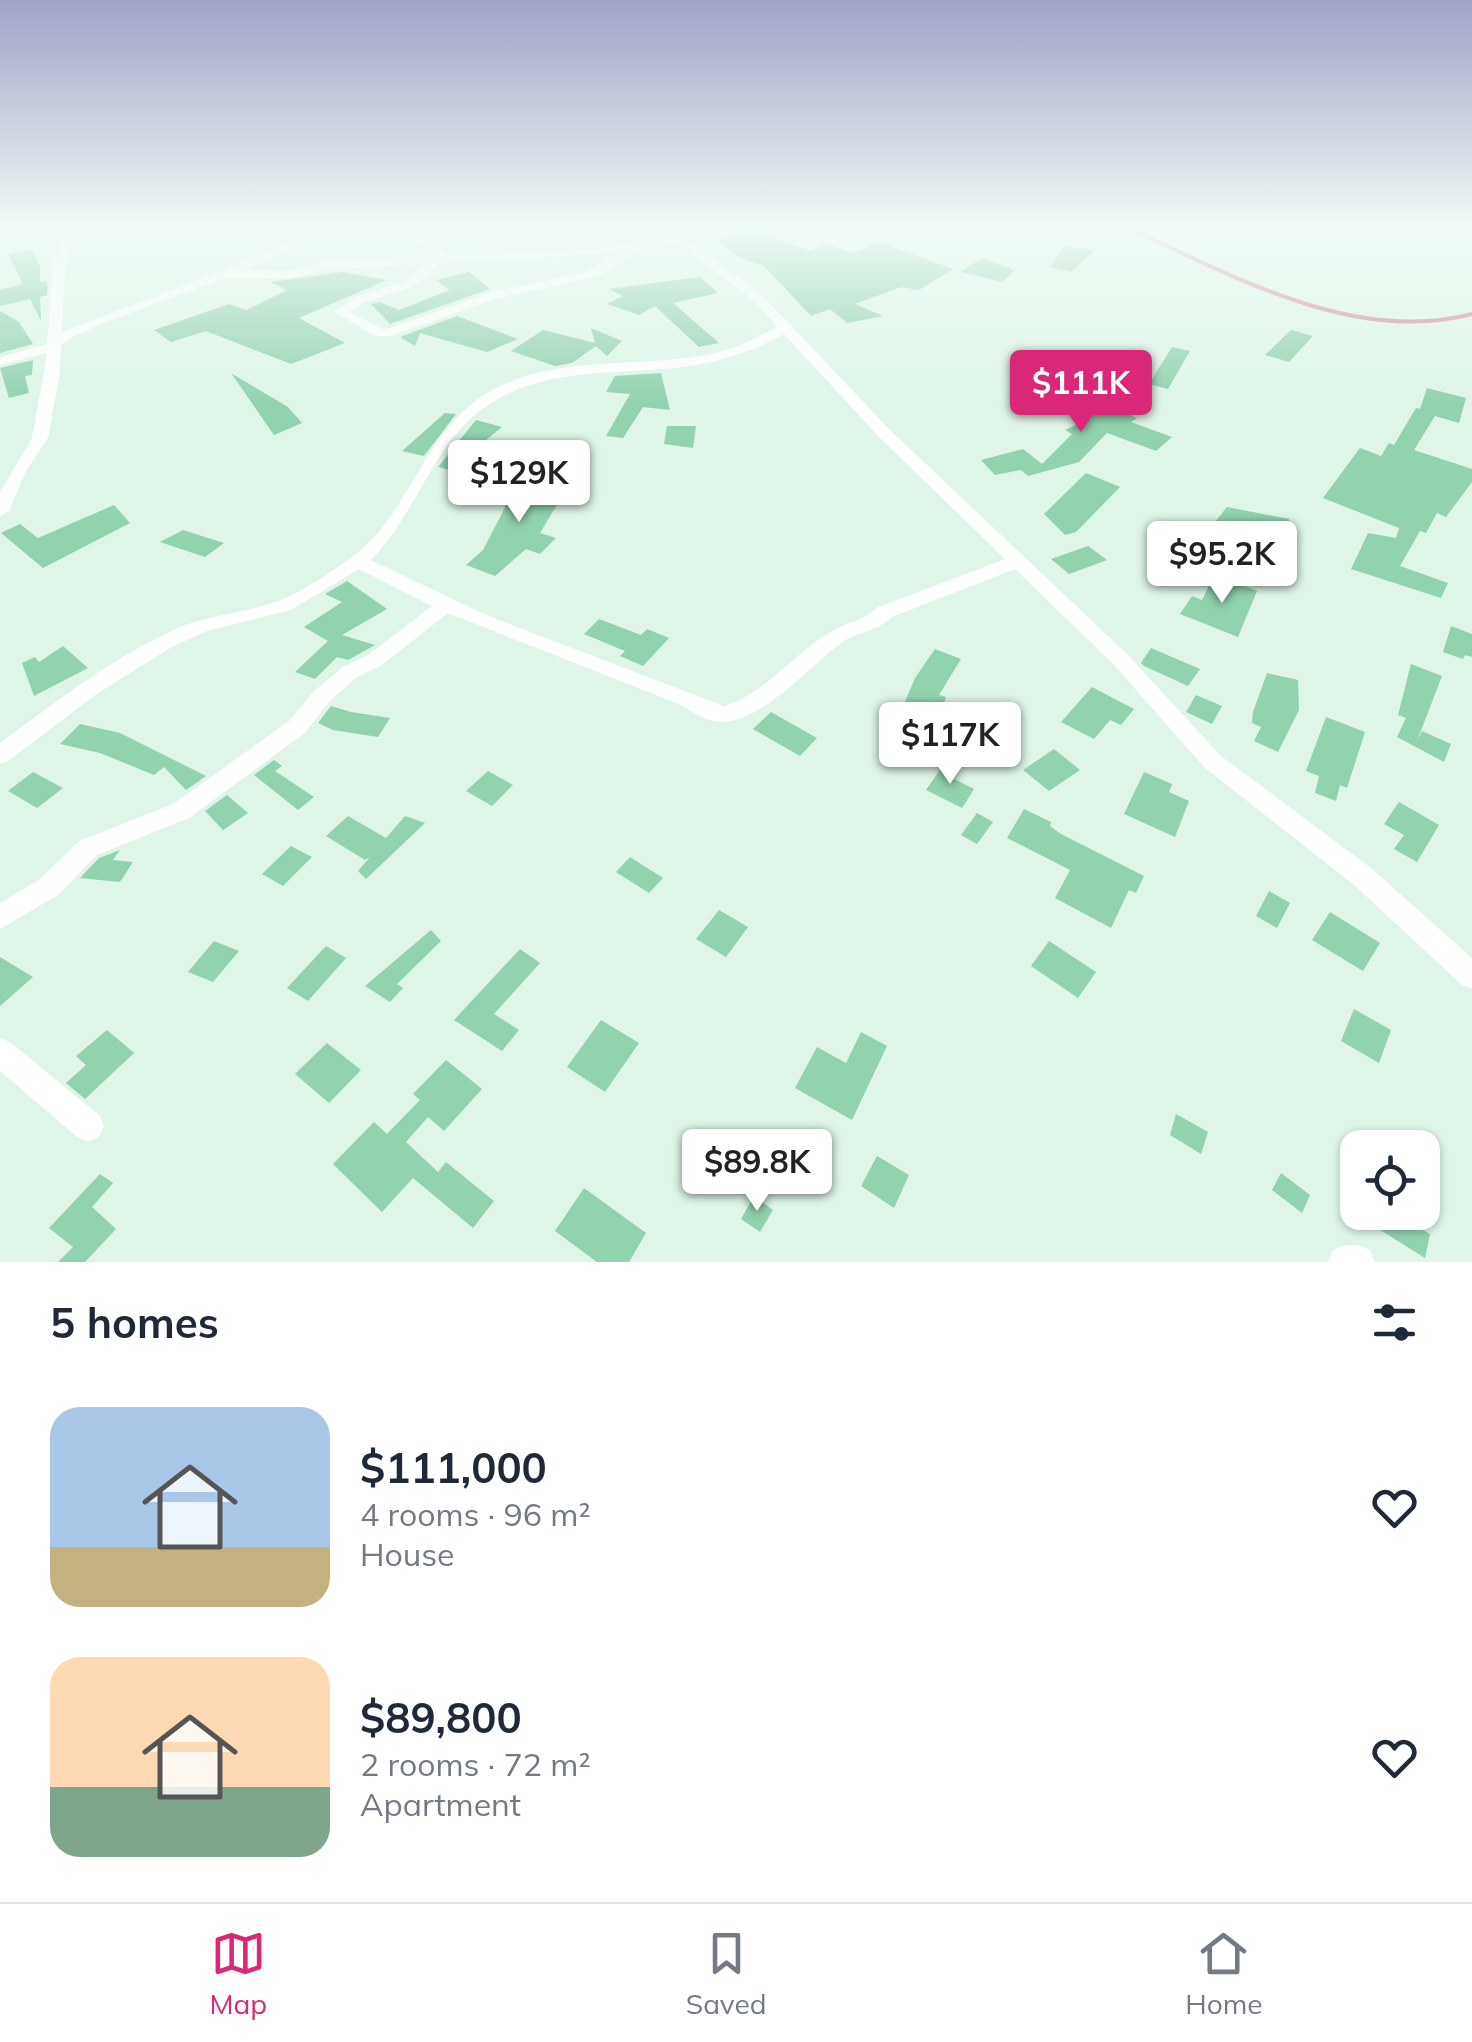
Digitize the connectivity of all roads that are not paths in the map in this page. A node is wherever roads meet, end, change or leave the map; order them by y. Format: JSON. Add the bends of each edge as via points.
{"nodes":[{"id":1,"x":60,"y":287,"type":"edge"},
{"id":2,"x":190,"y":287,"type":"edge"},
{"id":3,"x":399,"y":287,"type":"edge"},
{"id":4,"x":536,"y":287,"type":"edge"},
{"id":5,"x":743,"y":287,"type":"edge"},
{"id":6,"x":784,"y":328,"type":"junction"},
{"id":7,"x":52,"y":347,"type":"junction"},
{"id":8,"x":0,"y":361,"type":"edge"},
{"id":9,"x":0,"y":511,"type":"edge"},
{"id":10,"x":359,"y":561,"type":"junction"},
{"id":11,"x":1017,"y":561,"type":"junction"},
{"id":12,"x":444,"y":607,"type":"junction"},
{"id":13,"x":0,"y":756,"type":"edge"},
{"id":14,"x":0,"y":916,"type":"edge"},
{"id":15,"x":1472,"y":976,"type":"edge"},
{"id":16,"x":0,"y":1052,"type":"edge"},
{"id":17,"x":88,"y":1126,"type":"dead end"},
{"id":18,"x":1344,"y":1262,"type":"edge"},
{"id":19,"x":1358,"y":1262,"type":"edge"}],
"edges":[{"from":1,"to":7,"type":"street"},
{"from":2,"to":7,"type":"street","via":[[98,320]]},
{"from":3,"to":4,"type":"street","via":[[359,300],[342,314],[389,333],[470,301]]},
{"from":5,"to":6,"type":"street"},
{"from":6,"to":10,"type":"street","via":[[758,344],[700,360],[551,374],[502,391],[442,437],[390,527]]},
{"from":6,"to":11,"type":"street"},
{"from":7,"to":8,"type":"street"},
{"from":7,"to":9,"type":"street","via":[[40,438]]},
{"from":10,"to":12,"type":"street"},
{"from":10,"to":13,"type":"street","via":[[283,606],[216,621],[149,650],[108,673]]},
{"from":11,"to":12,"type":"street","via":[[885,612],[873,626],[841,633],[729,714],[710,713],[687,698]]},
{"from":11,"to":15,"type":"street","via":[[1120,658],[1213,762],[1362,876]]},
{"from":12,"to":14,"type":"street","via":[[350,672],[297,727],[181,810],[88,848],[49,887]]},
{"from":16,"to":17,"type":"street"},
{"from":18,"to":19,"type":"street"}]}
